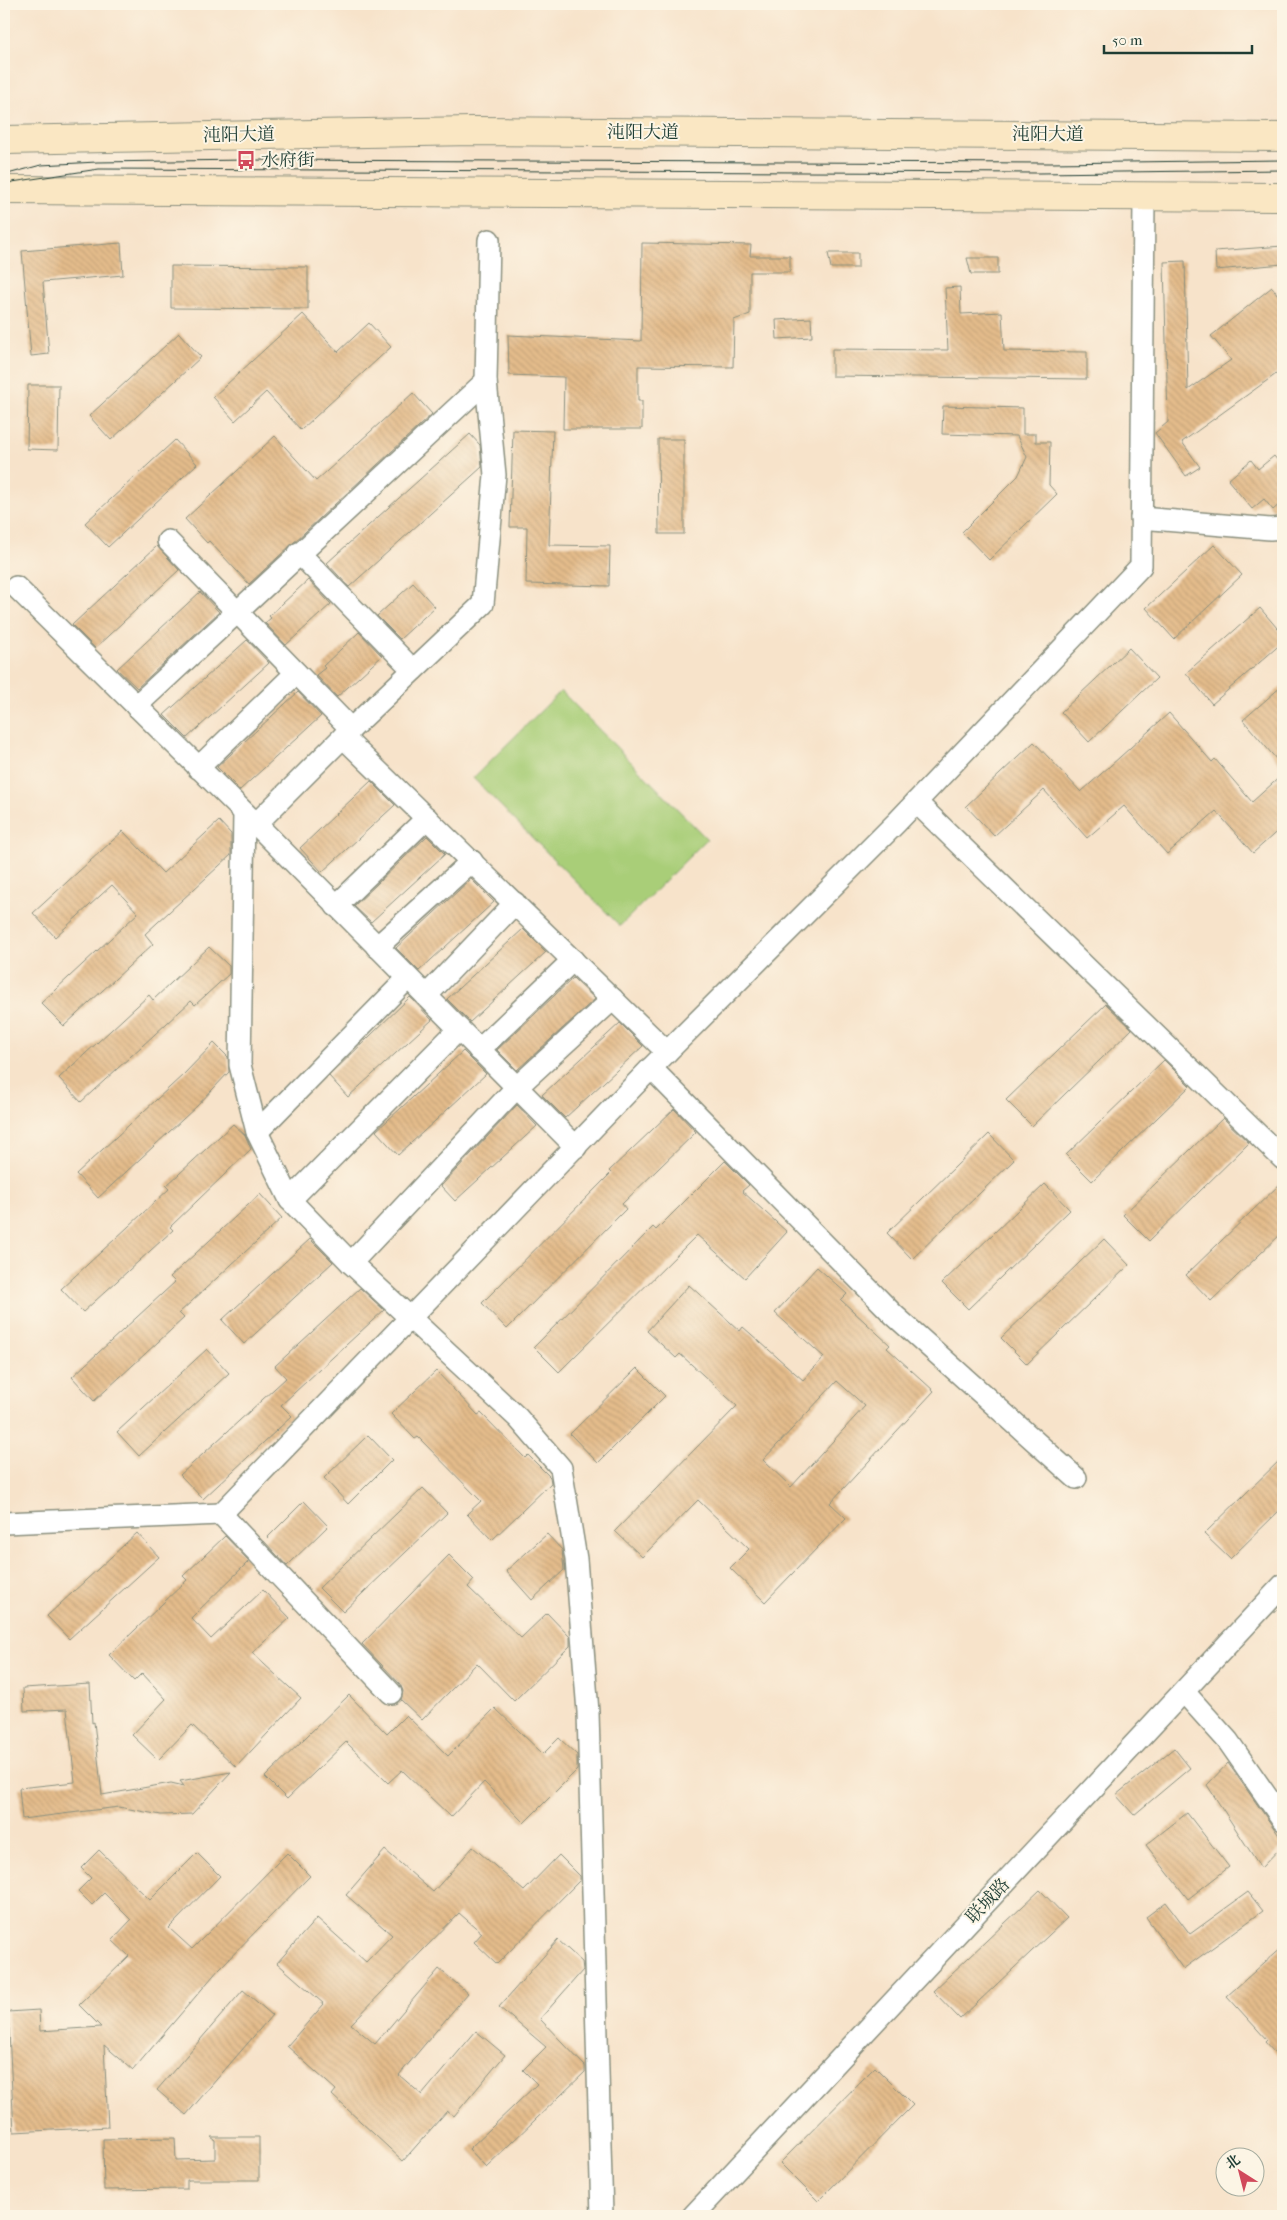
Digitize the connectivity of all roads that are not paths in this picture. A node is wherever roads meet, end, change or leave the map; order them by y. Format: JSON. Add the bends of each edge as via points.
{"nodes":[{"id":1,"x":1283,"y":137,"type":"edge"},
{"id":2,"x":4,"y":140,"type":"edge"},
{"id":3,"x":4,"y":190,"type":"edge"},
{"id":4,"x":1144,"y":197,"type":"junction"},
{"id":5,"x":1283,"y":197,"type":"edge"},
{"id":6,"x":489,"y":240,"type":"dead end"},
{"id":7,"x":486,"y":381,"type":"junction"},
{"id":8,"x":1141,"y":518,"type":"junction"},
{"id":9,"x":1283,"y":528,"type":"edge"},
{"id":10,"x":168,"y":541,"type":"dead end"},
{"id":11,"x":299,"y":553,"type":"junction"},
{"id":12,"x":16,"y":587,"type":"dead end"},
{"id":13,"x":236,"y":611,"type":"junction"},
{"id":14,"x":413,"y":670,"type":"junction"},
{"id":15,"x":296,"y":673,"type":"junction"},
{"id":16,"x":136,"y":706,"type":"junction"},
{"id":17,"x":347,"y":733,"type":"junction"},
{"id":18,"x":198,"y":768,"type":"junction"},
{"id":19,"x":916,"y":802,"type":"junction"},
{"id":20,"x":427,"y":818,"type":"junction"},
{"id":21,"x":250,"y":819,"type":"junction"},
{"id":22,"x":472,"y":861,"type":"junction"},
{"id":23,"x":514,"y":903,"type":"junction"},
{"id":24,"x":336,"y":906,"type":"junction"},
{"id":25,"x":377,"y":947,"type":"junction"},
{"id":26,"x":573,"y":960,"type":"junction"},
{"id":27,"x":408,"y":978,"type":"junction"},
{"id":28,"x":426,"y":996,"type":"junction"},
{"id":29,"x":613,"y":998,"type":"junction"},
{"id":30,"x":459,"y":1029,"type":"junction"},
{"id":31,"x":479,"y":1050,"type":"junction"},
{"id":32,"x":668,"y":1052,"type":"junction"},
{"id":33,"x":651,"y":1068,"type":"junction"},
{"id":34,"x":517,"y":1087,"type":"junction"},
{"id":35,"x":257,"y":1132,"type":"junction"},
{"id":36,"x":576,"y":1147,"type":"junction"},
{"id":37,"x":1283,"y":1159,"type":"edge"},
{"id":38,"x":290,"y":1200,"type":"junction"},
{"id":39,"x":351,"y":1263,"type":"junction"},
{"id":40,"x":409,"y":1317,"type":"junction"},
{"id":41,"x":1076,"y":1478,"type":"dead end"},
{"id":42,"x":221,"y":1514,"type":"junction"},
{"id":43,"x":4,"y":1523,"type":"edge"},
{"id":44,"x":1283,"y":1585,"type":"edge"},
{"id":45,"x":1184,"y":1692,"type":"junction"},
{"id":46,"x":391,"y":1693,"type":"dead end"},
{"id":47,"x":1283,"y":1820,"type":"edge"},
{"id":48,"x":602,"y":2216,"type":"edge"},
{"id":49,"x":693,"y":2216,"type":"edge"}],
"edges":[{"from":1,"to":2,"type":"main road","name":"沌阳大道","via":[[472,131]]},
{"from":3,"to":4,"type":"main road"},
{"from":4,"to":5,"type":"main road"},
{"from":4,"to":8,"type":"street"},
{"from":6,"to":7,"type":"street"},
{"from":7,"to":11,"type":"street"},
{"from":7,"to":14,"type":"street","via":[[495,475],[483,604]]},
{"from":8,"to":9,"type":"street"},
{"from":8,"to":19,"type":"street","via":[[1141,566]]},
{"from":10,"to":13,"type":"street"},
{"from":11,"to":13,"type":"street"},
{"from":11,"to":14,"type":"street"},
{"from":12,"to":16,"type":"street"},
{"from":13,"to":15,"type":"street"},
{"from":13,"to":16,"type":"street"},
{"from":14,"to":17,"type":"street"},
{"from":15,"to":17,"type":"street"},
{"from":15,"to":18,"type":"street"},
{"from":16,"to":18,"type":"street"},
{"from":17,"to":20,"type":"street"},
{"from":17,"to":21,"type":"street"},
{"from":18,"to":21,"type":"street"},
{"from":19,"to":32,"type":"street"},
{"from":19,"to":37,"type":"street"},
{"from":20,"to":22,"type":"street"},
{"from":20,"to":24,"type":"street"},
{"from":21,"to":24,"type":"street"},
{"from":21,"to":35,"type":"street","via":[[240,1066]]},
{"from":22,"to":23,"type":"street"},
{"from":22,"to":25,"type":"street"},
{"from":23,"to":26,"type":"street"},
{"from":23,"to":28,"type":"street"},
{"from":24,"to":25,"type":"street"},
{"from":25,"to":27,"type":"street"},
{"from":26,"to":29,"type":"street"},
{"from":26,"to":31,"type":"street"},
{"from":27,"to":28,"type":"street"},
{"from":27,"to":35,"type":"street"},
{"from":28,"to":30,"type":"street"},
{"from":29,"to":32,"type":"street"},
{"from":29,"to":34,"type":"street"},
{"from":30,"to":31,"type":"street"},
{"from":30,"to":38,"type":"street"},
{"from":31,"to":34,"type":"street"},
{"from":32,"to":33,"type":"street"},
{"from":33,"to":36,"type":"street"},
{"from":33,"to":41,"type":"street","via":[[894,1315]]},
{"from":34,"to":36,"type":"street"},
{"from":34,"to":39,"type":"street"},
{"from":35,"to":38,"type":"street"},
{"from":36,"to":40,"type":"street"},
{"from":38,"to":39,"type":"street"},
{"from":39,"to":40,"type":"street"},
{"from":40,"to":42,"type":"street"},
{"from":40,"to":48,"type":"street","via":[[518,1418],[561,1468],[576,1559],[588,1712]]},
{"from":42,"to":43,"type":"street"},
{"from":42,"to":46,"type":"street"},
{"from":44,"to":45,"type":"street","name":"联城路"},
{"from":45,"to":47,"type":"street","via":[[1228,1741]]},
{"from":45,"to":49,"type":"street","name":"联城路"}]}
